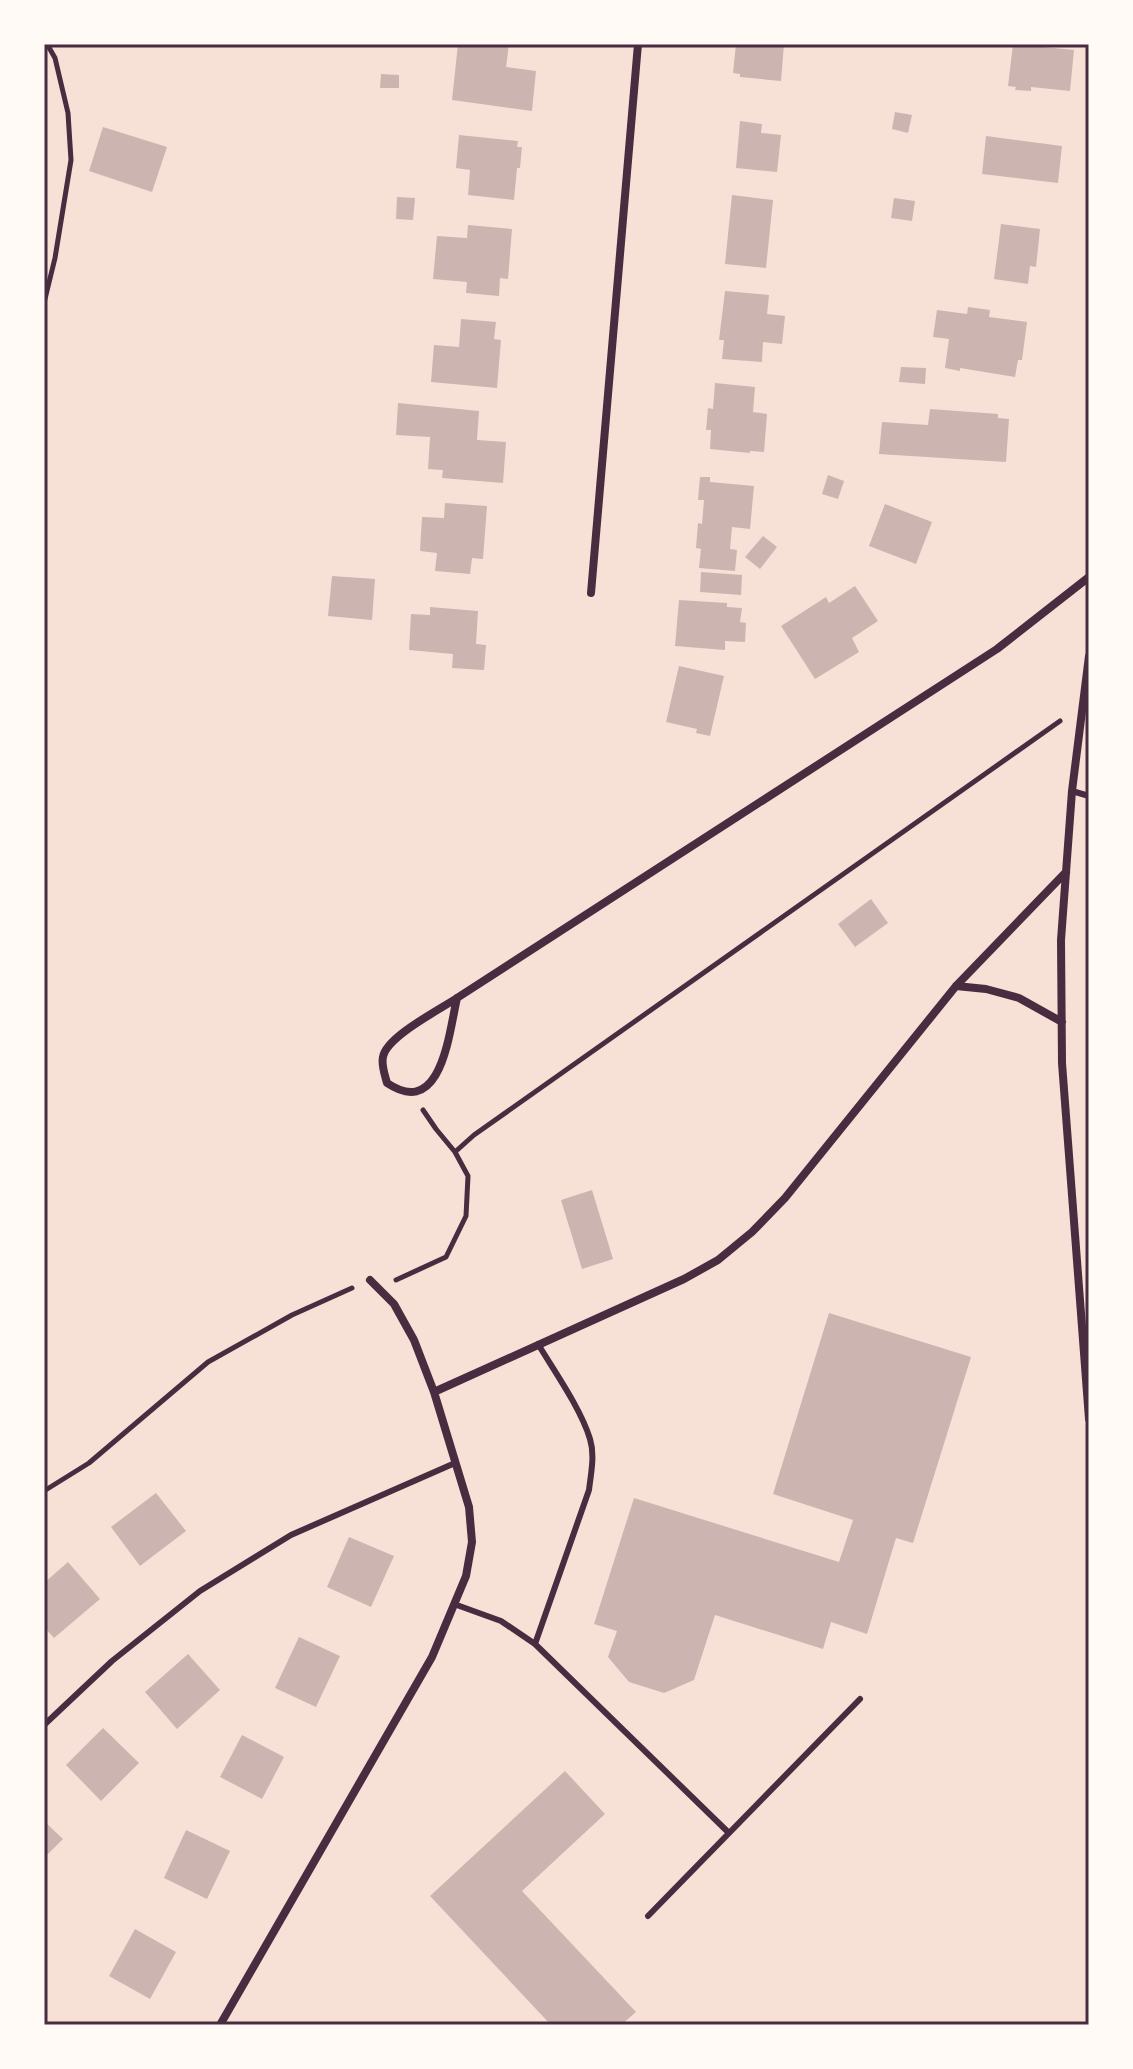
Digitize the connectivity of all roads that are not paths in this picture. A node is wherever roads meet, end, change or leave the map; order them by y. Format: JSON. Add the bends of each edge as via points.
{"nodes":[{"id":1,"x":638,"y":44,"type":"edge"},
{"id":2,"x":1089,"y":577,"type":"edge"},
{"id":3,"x":591,"y":593,"type":"dead end"},
{"id":4,"x":1089,"y":656,"type":"edge"},
{"id":5,"x":1072,"y":791,"type":"junction"},
{"id":6,"x":1089,"y":796,"type":"edge"},
{"id":7,"x":1066,"y":872,"type":"junction"},
{"id":8,"x":956,"y":986,"type":"junction"},
{"id":9,"x":457,"y":998,"type":"junction"},
{"id":10,"x":1062,"y":1022,"type":"junction"},
{"id":11,"x":370,"y":1280,"type":"road end"},
{"id":12,"x":538,"y":1344,"type":"junction"},
{"id":13,"x":434,"y":1392,"type":"junction"},
{"id":14,"x":1089,"y":1419,"type":"edge"},
{"id":15,"x":455,"y":1463,"type":"junction"},
{"id":16,"x":454,"y":1604,"type":"junction"},
{"id":17,"x":535,"y":1644,"type":"junction"},
{"id":18,"x":860,"y":1699,"type":"dead end"},
{"id":19,"x":44,"y":1725,"type":"edge"},
{"id":20,"x":729,"y":1833,"type":"junction"},
{"id":21,"x":648,"y":1916,"type":"dead end"},
{"id":22,"x":220,"y":2025,"type":"edge"}],
"edges":[{"from":1,"to":3,"type":"street"},
{"from":2,"to":9,"type":"street","via":[[997,649]]},
{"from":4,"to":5,"type":"street"},
{"from":5,"to":6,"type":"lane"},
{"from":5,"to":7,"type":"street"},
{"from":7,"to":8,"type":"street"},
{"from":7,"to":10,"type":"street"},
{"from":8,"to":10,"type":"street","via":[[1019,998]]},
{"from":8,"to":12,"type":"street","via":[[752,1232],[684,1279]]},
{"from":9,"to":9,"type":"street","via":[[387,1046],[382,1059],[387,1083],[411,1092],[438,1075]]},
{"from":10,"to":14,"type":"street"},
{"from":11,"to":13,"type":"street","via":[[394,1304]]},
{"from":12,"to":13,"type":"street"},
{"from":12,"to":17,"type":"lane","via":[[579,1414],[591,1440],[593,1463],[589,1490]]},
{"from":13,"to":15,"type":"street"},
{"from":15,"to":16,"type":"street","via":[[469,1507],[472,1542]]},
{"from":15,"to":19,"type":"lane","via":[[291,1535],[200,1591],[112,1661]]},
{"from":16,"to":17,"type":"lane","via":[[501,1621]]},
{"from":16,"to":22,"type":"street","via":[[432,1657]]},
{"from":17,"to":20,"type":"lane"},
{"from":18,"to":20,"type":"lane"},
{"from":20,"to":21,"type":"lane"}]}
